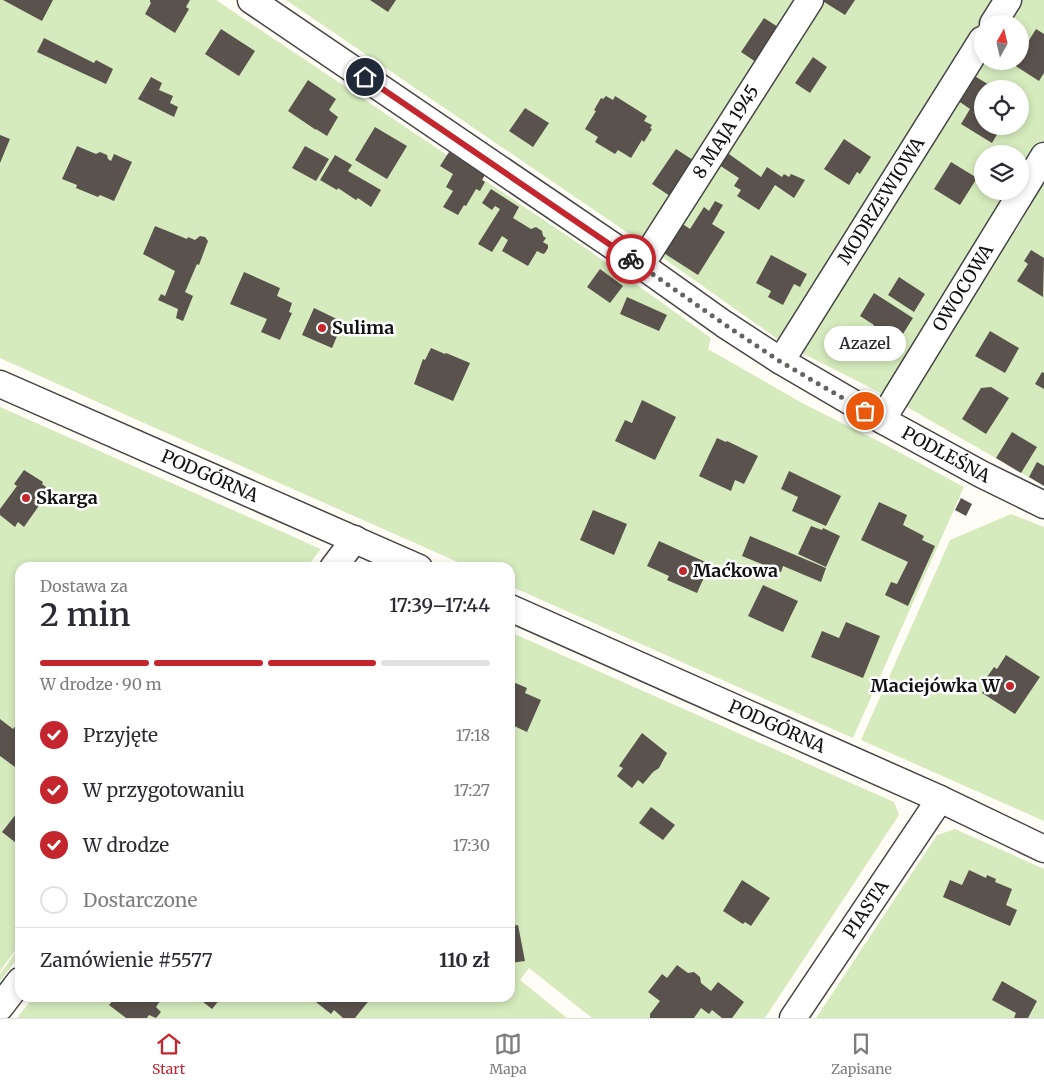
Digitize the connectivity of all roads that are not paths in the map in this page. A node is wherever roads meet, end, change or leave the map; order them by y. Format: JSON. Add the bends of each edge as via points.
{"nodes":[{"id":1,"x":251,"y":0,"type":"edge"},
{"id":2,"x":810,"y":0,"type":"edge"},
{"id":3,"x":1008,"y":0,"type":"edge"},
{"id":4,"x":999,"y":15,"type":"edge"},
{"id":5,"x":974,"y":53,"type":"edge"},
{"id":6,"x":1044,"y":156,"type":"edge"},
{"id":7,"x":641,"y":265,"type":"junction"},
{"id":8,"x":781,"y":362,"type":"junction"},
{"id":9,"x":0,"y":384,"type":"edge"},
{"id":10,"x":882,"y":420,"type":"junction"},
{"id":11,"x":1044,"y":505,"type":"edge"},
{"id":12,"x":355,"y":539,"type":"junction"},
{"id":13,"x":338,"y":562,"type":"edge"},
{"id":14,"x":406,"y":562,"type":"edge"},
{"id":15,"x":515,"y":610,"type":"edge"},
{"id":16,"x":940,"y":799,"type":"junction"},
{"id":17,"x":1044,"y":849,"type":"edge"},
{"id":18,"x":15,"y":988,"type":"edge"},
{"id":19,"x":0,"y":1007,"type":"edge"},
{"id":20,"x":793,"y":1018,"type":"edge"}],
"edges":[{"from":1,"to":7,"type":"street","name":"PODLEŚNA"},
{"from":2,"to":7,"type":"street","name":"8 MAJA 1945"},
{"from":3,"to":4,"type":"street"},
{"from":5,"to":8,"type":"street","name":"MODRZEWIOWA"},
{"from":6,"to":10,"type":"street","name":"OWOCOWA"},
{"from":7,"to":8,"type":"street","name":"PODLEŚNA"},
{"from":8,"to":10,"type":"street","name":"PODLEŚNA"},
{"from":9,"to":12,"type":"street","name":"PODGÓRNA"},
{"from":10,"to":11,"type":"street","name":"PODLEŚNA"},
{"from":12,"to":13,"type":"street"},
{"from":12,"to":14,"type":"street","name":"PODGÓRNA"},
{"from":15,"to":16,"type":"street","name":"PODGÓRNA"},
{"from":16,"to":17,"type":"street","name":"PODGÓRNA"},
{"from":16,"to":20,"type":"street","name":"PIASTA"},
{"from":18,"to":19,"type":"street"}]}
